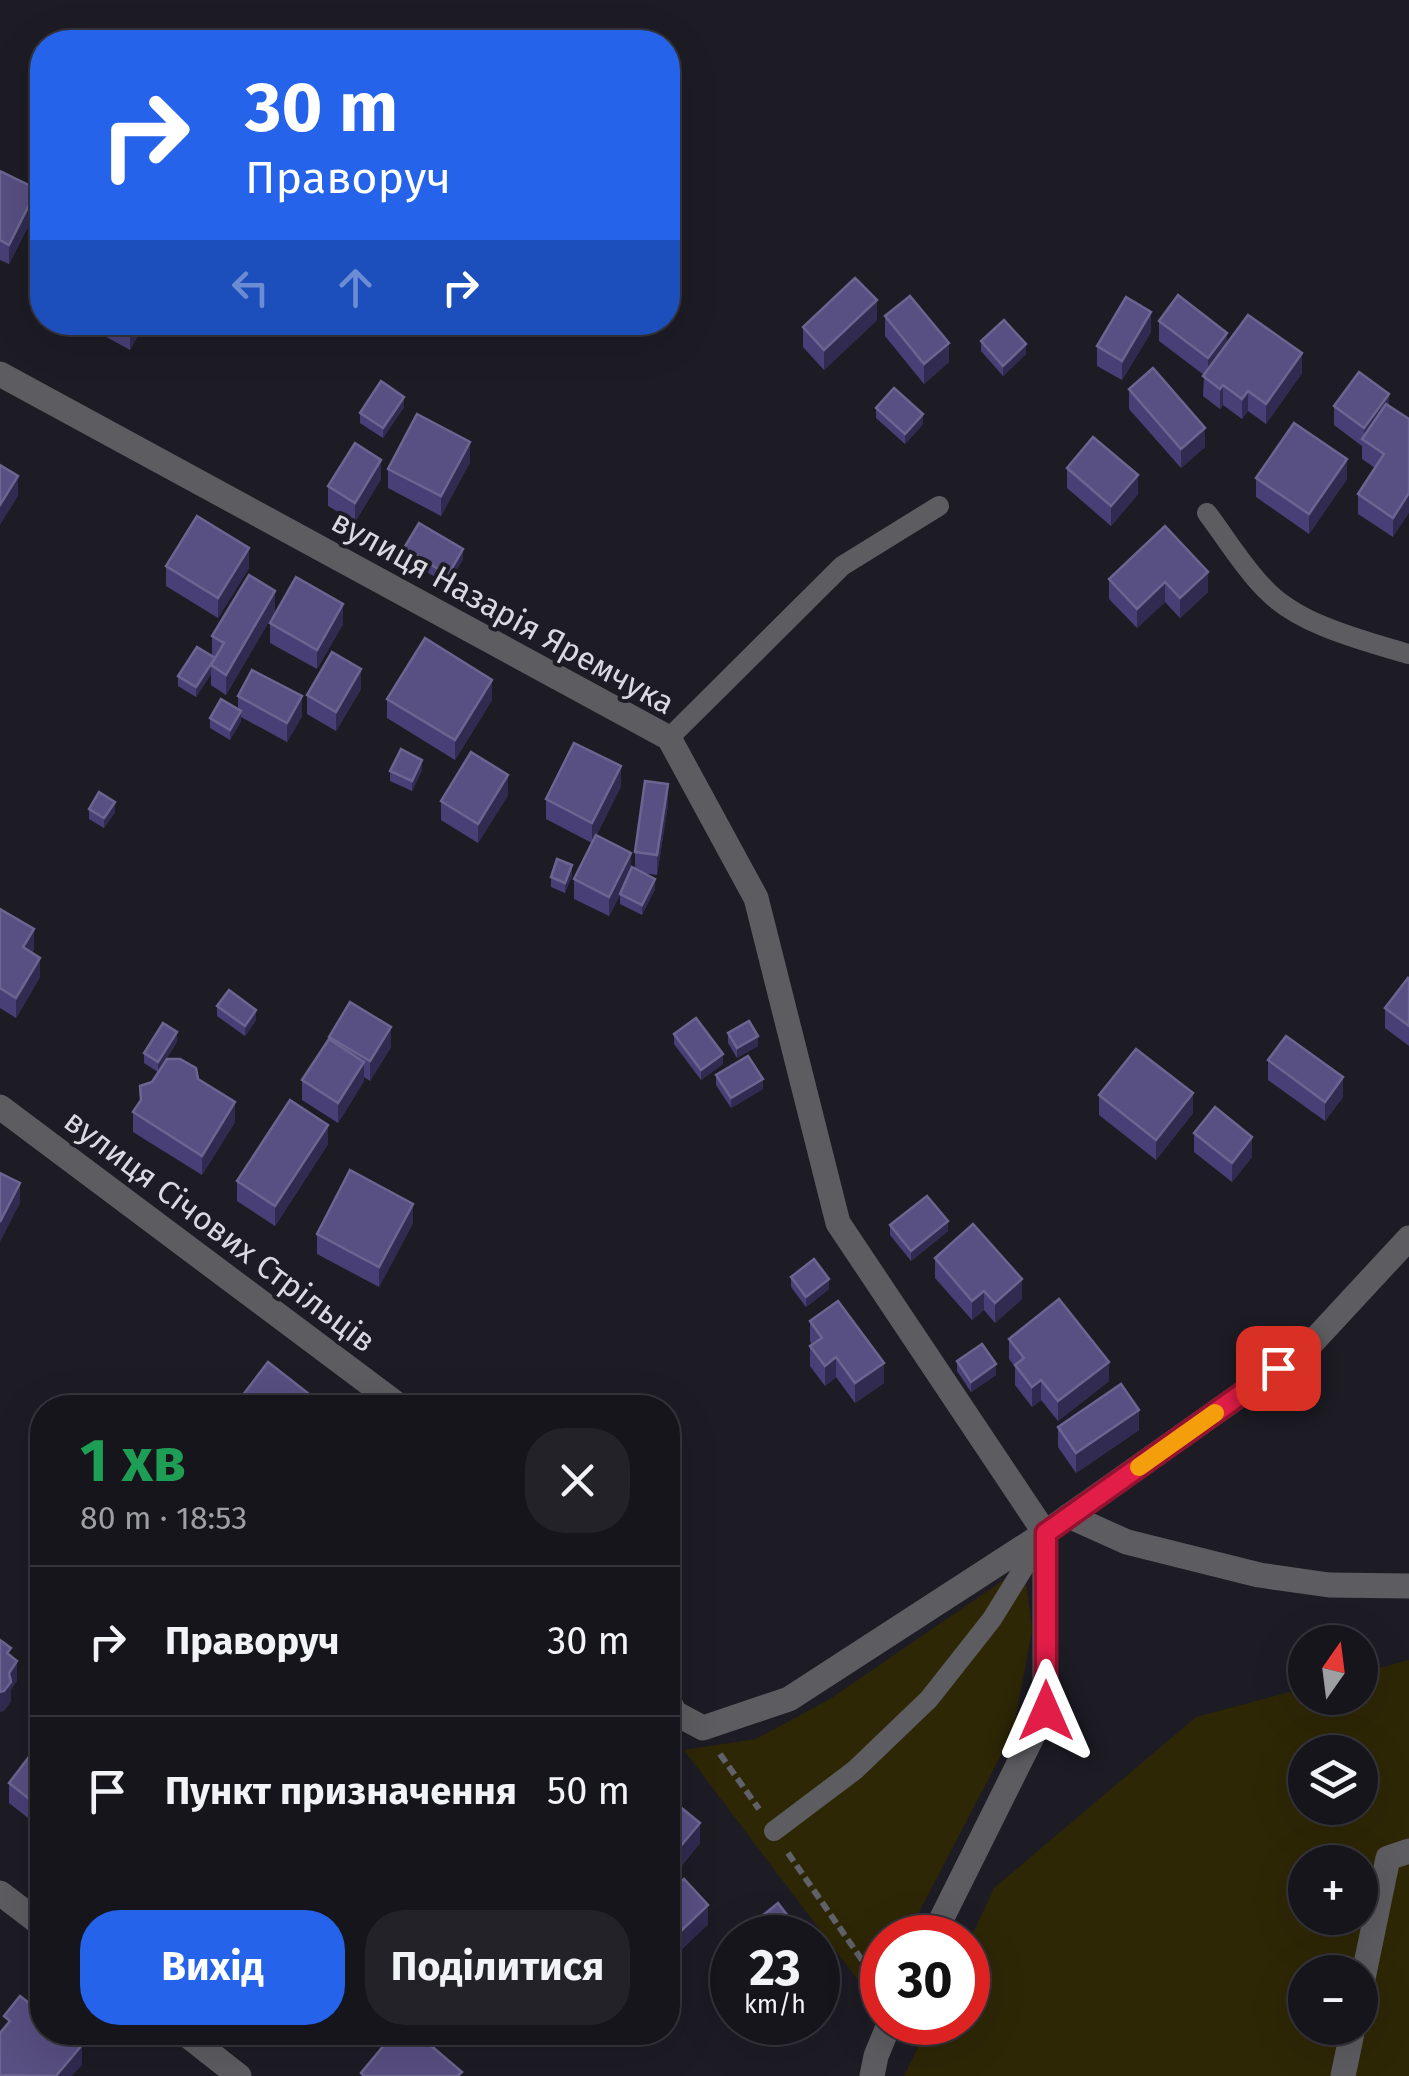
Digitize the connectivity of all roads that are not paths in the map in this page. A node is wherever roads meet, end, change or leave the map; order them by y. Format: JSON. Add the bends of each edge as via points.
{"nodes":[{"id":1,"x":0,"y":374,"type":"edge"},
{"id":2,"x":939,"y":506,"type":"dead end"},
{"id":3,"x":1207,"y":514,"type":"dead end"},
{"id":4,"x":1409,"y":653,"type":"edge"},
{"id":5,"x":669,"y":738,"type":"junction"},
{"id":6,"x":0,"y":1107,"type":"edge"},
{"id":7,"x":1409,"y":1238,"type":"edge"},
{"id":8,"x":385,"y":1395,"type":"edge"},
{"id":9,"x":1070,"y":1516,"type":"junction"},
{"id":10,"x":1046,"y":1533,"type":"junction"},
{"id":11,"x":1409,"y":1586,"type":"edge"},
{"id":12,"x":680,"y":1716,"type":"edge"},
{"id":13,"x":774,"y":1831,"type":"road end"},
{"id":14,"x":1409,"y":1851,"type":"edge"},
{"id":15,"x":0,"y":1893,"type":"edge"},
{"id":16,"x":944,"y":1915,"type":"edge"},
{"id":17,"x":30,"y":1917,"type":"edge"},
{"id":18,"x":1368,"y":1955,"type":"edge"},
{"id":19,"x":199,"y":2045,"type":"edge"},
{"id":20,"x":881,"y":2045,"type":"edge"},
{"id":21,"x":1349,"y":2045,"type":"edge"},
{"id":22,"x":240,"y":2076,"type":"edge"},
{"id":23,"x":872,"y":2076,"type":"edge"},
{"id":24,"x":1343,"y":2076,"type":"edge"}],
"edges":[{"from":1,"to":5,"type":"street","name":"вулиця Назарія Яремчука"},
{"from":2,"to":5,"type":"lane","via":[[842,566]]},
{"from":3,"to":4,"type":"lane","via":[[1266,590],[1294,612]]},
{"from":5,"to":10,"type":"street","name":"вулиця Назарія Яремчука","via":[[756,898],[838,1223]]},
{"from":6,"to":8,"type":"street","name":"вулиця Січових Стрільців"},
{"from":7,"to":9,"type":"street","via":[[1308,1347]]},
{"from":9,"to":10,"type":"street"},
{"from":9,"to":11,"type":"street","via":[[1128,1542],[1259,1574],[1329,1585]]},
{"from":10,"to":12,"type":"street","via":[[789,1699],[703,1728]]},
{"from":10,"to":13,"type":"lane","via":[[992,1619],[928,1700],[856,1770]]},
{"from":10,"to":16,"type":"street","via":[[1046,1711]]},
{"from":14,"to":18,"type":"street","via":[[1388,1858]]},
{"from":15,"to":17,"type":"street"},
{"from":19,"to":22,"type":"street"},
{"from":20,"to":23,"type":"street"},
{"from":21,"to":24,"type":"street"}]}
